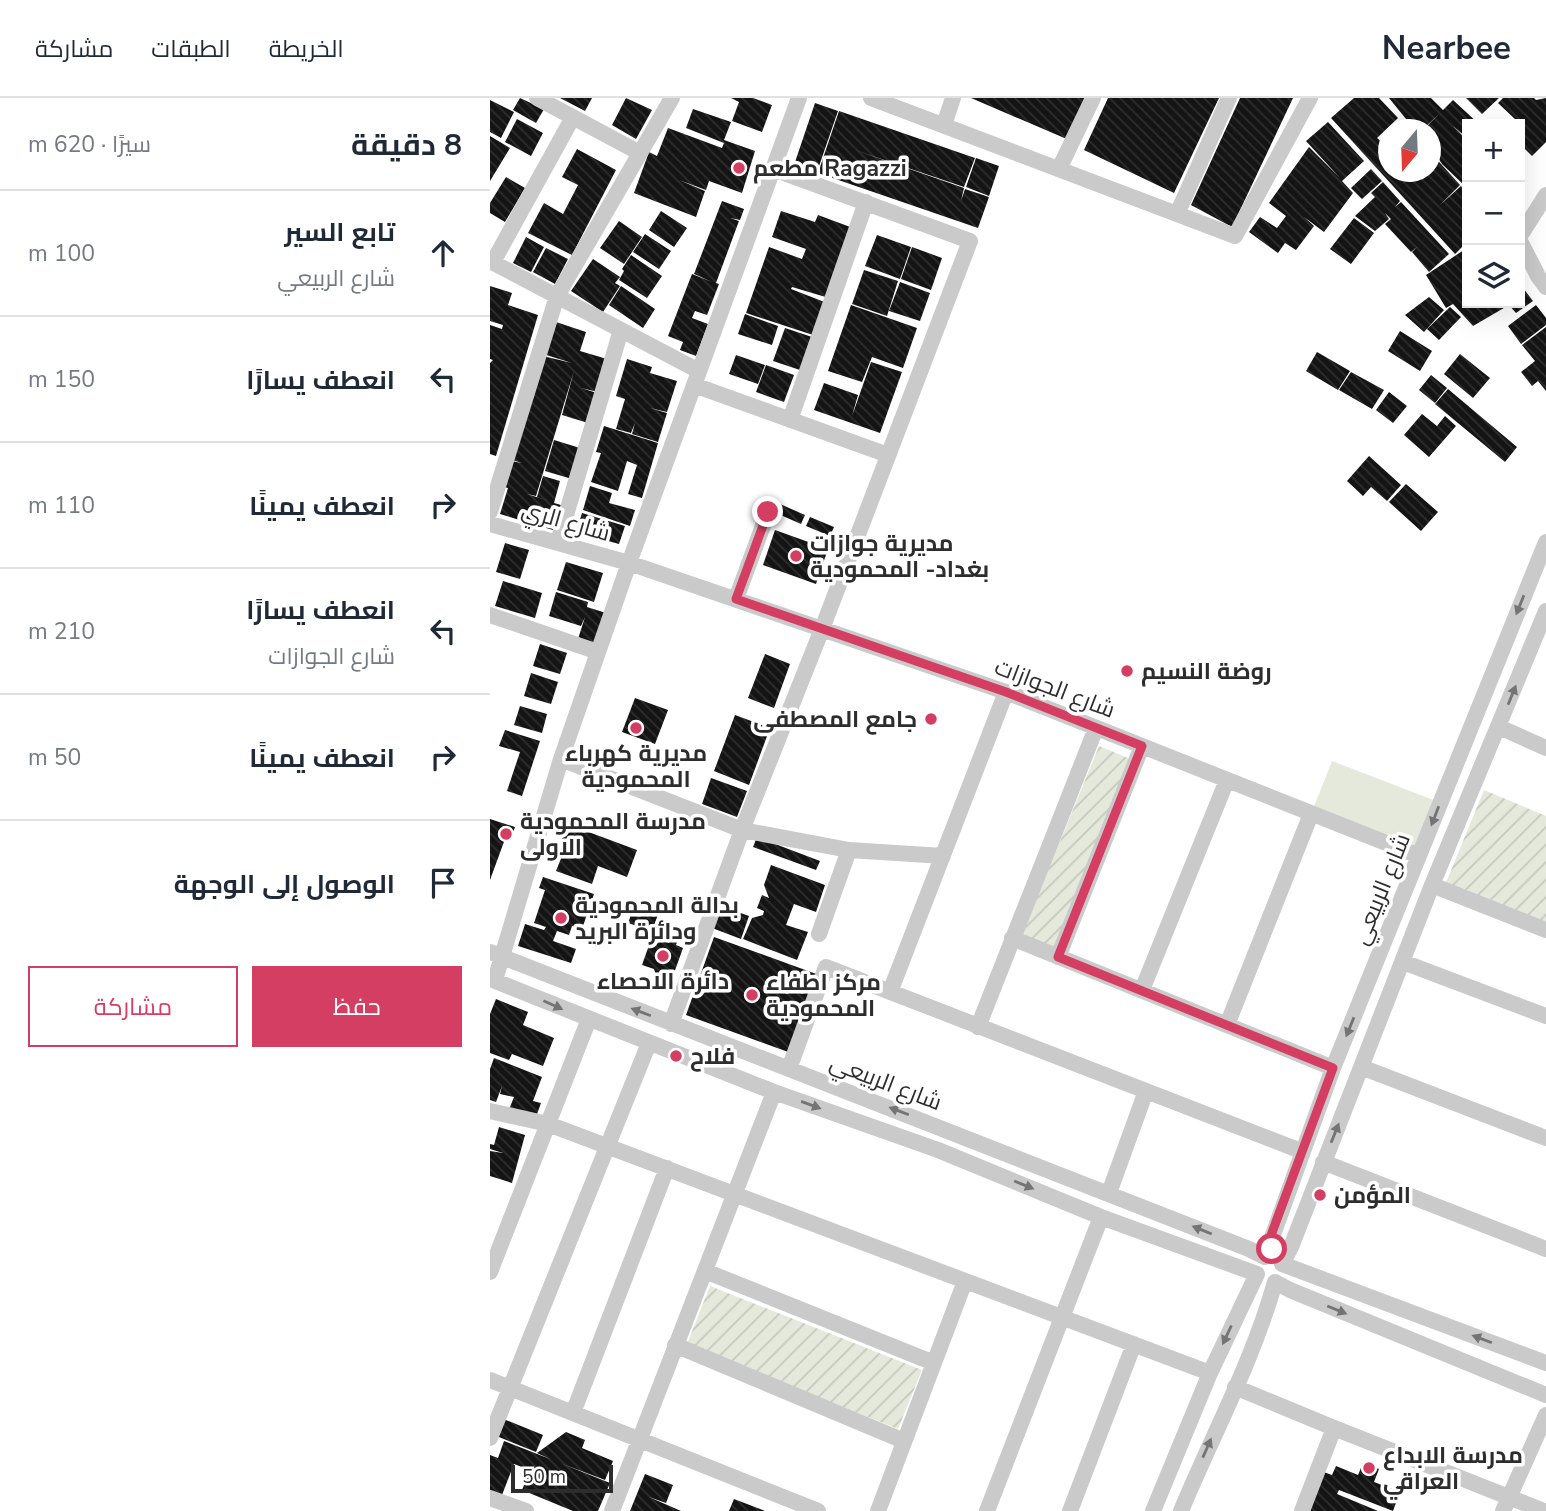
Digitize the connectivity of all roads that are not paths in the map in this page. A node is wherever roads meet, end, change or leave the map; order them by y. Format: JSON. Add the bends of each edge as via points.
{"nodes":[{"id":1,"x":537,"y":98,"type":"edge"},
{"id":2,"x":672,"y":98,"type":"edge"},
{"id":3,"x":799,"y":98,"type":"edge"},
{"id":4,"x":871,"y":98,"type":"edge"},
{"id":5,"x":953,"y":98,"type":"edge"},
{"id":6,"x":1093,"y":98,"type":"edge"},
{"id":7,"x":1229,"y":98,"type":"edge"},
{"id":8,"x":1310,"y":98,"type":"edge"},
{"id":9,"x":573,"y":117,"type":"junction"},
{"id":10,"x":944,"y":125,"type":"junction"},
{"id":11,"x":640,"y":153,"type":"junction"},
{"id":12,"x":773,"y":169,"type":"junction"},
{"id":13,"x":1059,"y":169,"type":"junction"},
{"id":14,"x":1546,"y":195,"type":"edge"},
{"id":15,"x":866,"y":202,"type":"junction"},
{"id":16,"x":1177,"y":214,"type":"junction"},
{"id":17,"x":1525,"y":231,"type":"edge"},
{"id":18,"x":1523,"y":245,"type":"edge"},
{"id":19,"x":491,"y":261,"type":"edge"},
{"id":20,"x":1546,"y":287,"type":"edge"},
{"id":21,"x":557,"y":296,"type":"junction"},
{"id":22,"x":621,"y":330,"type":"junction"},
{"id":23,"x":696,"y":378,"type":"junction"},
{"id":24,"x":790,"y":420,"type":"junction"},
{"id":25,"x":888,"y":455,"type":"junction"},
{"id":26,"x":490,"y":512,"type":"edge"},
{"id":27,"x":768,"y":512,"type":"dead end"},
{"id":28,"x":490,"y":524,"type":"edge"},
{"id":29,"x":1546,"y":541,"type":"edge"},
{"id":30,"x":558,"y":542,"type":"junction"},
{"id":31,"x":629,"y":563,"type":"junction"},
{"id":32,"x":736,"y":599,"type":"junction"},
{"id":33,"x":1546,"y":611,"type":"edge"},
{"id":34,"x":490,"y":614,"type":"edge"},
{"id":35,"x":822,"y":629,"type":"junction"},
{"id":36,"x":1541,"y":637,"type":"edge"},
{"id":37,"x":598,"y":652,"type":"junction"},
{"id":38,"x":1006,"y":692,"type":"junction"},
{"id":39,"x":1499,"y":727,"type":"junction"},
{"id":40,"x":1096,"y":728,"type":"junction"},
{"id":41,"x":1142,"y":746,"type":"junction"},
{"id":42,"x":1546,"y":748,"type":"edge"},
{"id":43,"x":561,"y":759,"type":"junction"},
{"id":44,"x":1227,"y":780,"type":"junction"},
{"id":45,"x":1311,"y":814,"type":"junction"},
{"id":46,"x":742,"y":830,"type":"junction"},
{"id":47,"x":849,"y":850,"type":"junction"},
{"id":48,"x":943,"y":856,"type":"junction"},
{"id":49,"x":1418,"y":860,"type":"junction"},
{"id":50,"x":1432,"y":885,"type":"junction"},
{"id":51,"x":1404,"y":892,"type":"junction"},
{"id":52,"x":1546,"y":930,"type":"edge"},
{"id":53,"x":819,"y":934,"type":"dead end"},
{"id":54,"x":1012,"y":938,"type":"junction"},
{"id":55,"x":496,"y":955,"type":"edge"},
{"id":56,"x":1058,"y":957,"type":"junction"},
{"id":57,"x":1403,"y":962,"type":"junction"},
{"id":58,"x":492,"y":980,"type":"edge"},
{"id":59,"x":1142,"y":990,"type":"junction"},
{"id":60,"x":890,"y":992,"type":"junction"},
{"id":61,"x":1546,"y":1016,"type":"edge"},
{"id":62,"x":589,"y":1019,"type":"junction"},
{"id":63,"x":671,"y":1024,"type":"junction"},
{"id":64,"x":1227,"y":1025,"type":"junction"},
{"id":65,"x":978,"y":1027,"type":"junction"},
{"id":66,"x":649,"y":1043,"type":"junction"},
{"id":67,"x":1361,"y":1066,"type":"junction"},
{"id":68,"x":1333,"y":1068,"type":"junction"},
{"id":69,"x":789,"y":1069,"type":"junction"},
{"id":70,"x":774,"y":1091,"type":"junction"},
{"id":71,"x":1146,"y":1091,"type":"junction"},
{"id":72,"x":490,"y":1111,"type":"edge"},
{"id":73,"x":548,"y":1124,"type":"junction"},
{"id":74,"x":934,"y":1124,"type":"junction"},
{"id":75,"x":968,"y":1137,"type":"junction"},
{"id":76,"x":1546,"y":1138,"type":"edge"},
{"id":77,"x":608,"y":1146,"type":"junction"},
{"id":78,"x":925,"y":1146,"type":"junction"},
{"id":79,"x":1301,"y":1151,"type":"junction"},
{"id":80,"x":956,"y":1158,"type":"junction"},
{"id":81,"x":1323,"y":1162,"type":"junction"},
{"id":82,"x":667,"y":1168,"type":"junction"},
{"id":83,"x":1109,"y":1193,"type":"junction"},
{"id":84,"x":734,"y":1194,"type":"junction"},
{"id":85,"x":1101,"y":1217,"type":"junction"},
{"id":86,"x":1270,"y":1238,"type":"junction"},
{"id":87,"x":1291,"y":1247,"type":"junction"},
{"id":88,"x":1250,"y":1249,"type":"junction"},
{"id":89,"x":1546,"y":1250,"type":"edge"},
{"id":90,"x":1265,"y":1257,"type":"junction"},
{"id":91,"x":1282,"y":1264,"type":"junction"},
{"id":92,"x":1298,"y":1269,"type":"junction"},
{"id":93,"x":705,"y":1271,"type":"junction"},
{"id":94,"x":490,"y":1272,"type":"edge"},
{"id":95,"x":1250,"y":1272,"type":"junction"},
{"id":96,"x":965,"y":1281,"type":"junction"},
{"id":97,"x":1275,"y":1282,"type":"junction"},
{"id":98,"x":1290,"y":1290,"type":"junction"},
{"id":99,"x":1248,"y":1291,"type":"junction"},
{"id":100,"x":1269,"y":1300,"type":"junction"},
{"id":101,"x":1062,"y":1317,"type":"junction"},
{"id":102,"x":1134,"y":1344,"type":"junction"},
{"id":103,"x":675,"y":1345,"type":"junction"},
{"id":104,"x":934,"y":1363,"type":"junction"},
{"id":105,"x":1546,"y":1363,"type":"edge"},
{"id":106,"x":1210,"y":1373,"type":"junction"},
{"id":107,"x":490,"y":1380,"type":"edge"},
{"id":108,"x":1235,"y":1387,"type":"junction"},
{"id":109,"x":510,"y":1388,"type":"junction"},
{"id":110,"x":1546,"y":1395,"type":"edge"},
{"id":111,"x":573,"y":1413,"type":"junction"},
{"id":112,"x":1546,"y":1415,"type":"edge"},
{"id":113,"x":1334,"y":1428,"type":"junction"},
{"id":114,"x":490,"y":1438,"type":"edge"},
{"id":115,"x":639,"y":1440,"type":"junction"},
{"id":116,"x":904,"y":1441,"type":"junction"},
{"id":117,"x":490,"y":1498,"type":"edge"},
{"id":118,"x":1506,"y":1504,"type":"edge"},
{"id":119,"x":526,"y":1511,"type":"edge"},
{"id":120,"x":612,"y":1511,"type":"edge"},
{"id":121,"x":818,"y":1511,"type":"edge"},
{"id":122,"x":878,"y":1511,"type":"edge"},
{"id":123,"x":987,"y":1511,"type":"edge"},
{"id":124,"x":1070,"y":1511,"type":"edge"},
{"id":125,"x":1153,"y":1511,"type":"edge"},
{"id":126,"x":1181,"y":1511,"type":"edge"},
{"id":127,"x":1302,"y":1511,"type":"edge"},
{"id":128,"x":1544,"y":1511,"type":"edge"}],
"edges":[{"from":1,"to":9,"type":"street"},
{"from":2,"to":11,"type":"street"},
{"from":3,"to":12,"type":"street"},
{"from":4,"to":10,"type":"street"},
{"from":5,"to":10,"type":"street"},
{"from":6,"to":13,"type":"street"},
{"from":7,"to":16,"type":"street"},
{"from":8,"to":16,"type":"street","via":[[1236,236]]},
{"from":9,"to":11,"type":"street"},
{"from":9,"to":19,"type":"street"},
{"from":10,"to":13,"type":"street"},
{"from":11,"to":21,"type":"street"},
{"from":12,"to":15,"type":"street"},
{"from":12,"to":23,"type":"street"},
{"from":13,"to":16,"type":"street"},
{"from":14,"to":17,"type":"street"},
{"from":15,"to":24,"type":"street"},
{"from":15,"to":25,"type":"street","via":[[970,241]]},
{"from":18,"to":20,"type":"street"},
{"from":19,"to":21,"type":"street"},
{"from":21,"to":22,"type":"street"},
{"from":21,"to":26,"type":"street"},
{"from":22,"to":23,"type":"street"},
{"from":22,"to":30,"type":"street"},
{"from":23,"to":24,"type":"street"},
{"from":23,"to":31,"type":"street"},
{"from":24,"to":25,"type":"street"},
{"from":25,"to":35,"type":"street"},
{"from":27,"to":32,"type":"street"},
{"from":28,"to":30,"type":"street","name":"شارع الري"},
{"from":29,"to":49,"type":"street","name":"شارع الربيعي","one_way":true},
{"from":30,"to":31,"type":"street","name":"شارع الري"},
{"from":31,"to":32,"type":"street","name":"شارع الجوازات"},
{"from":31,"to":37,"type":"street"},
{"from":32,"to":35,"type":"street","name":"شارع الجوازات"},
{"from":33,"to":36,"type":"street","name":"شارع الربيعي"},
{"from":34,"to":37,"type":"street"},
{"from":35,"to":38,"type":"street","name":"شارع الجوازات"},
{"from":35,"to":46,"type":"street"},
{"from":39,"to":36,"type":"street","name":"شارع الربيعي","one_way":true},
{"from":37,"to":43,"type":"street"},
{"from":38,"to":40,"type":"street","name":"شارع الجوازات"},
{"from":38,"to":48,"type":"street"},
{"from":39,"to":42,"type":"street"},
{"from":39,"to":50,"type":"street","name":"شارع الربيعي"},
{"from":40,"to":41,"type":"street","name":"شارع الجوازات"},
{"from":40,"to":54,"type":"street"},
{"from":41,"to":44,"type":"street","name":"شارع الجوازات"},
{"from":41,"to":56,"type":"street"},
{"from":43,"to":46,"type":"street"},
{"from":43,"to":55,"type":"street"},
{"from":44,"to":45,"type":"street","name":"شارع الجوازات"},
{"from":44,"to":59,"type":"street"},
{"from":45,"to":49,"type":"street","name":"شارع الجوازات"},
{"from":45,"to":64,"type":"street"},
{"from":46,"to":47,"type":"street"},
{"from":46,"to":63,"type":"street"},
{"from":47,"to":48,"type":"street"},
{"from":47,"to":53,"type":"street"},
{"from":48,"to":60,"type":"street"},
{"from":49,"to":50,"type":"street","name":"شارع الجوازات","via":[[1418,872],[1430,877]]},
{"from":49,"to":51,"type":"street","name":"شارع الربيعي"},
{"from":50,"to":51,"type":"street","via":[[1425,891],[1413,885]]},
{"from":50,"to":52,"type":"street"},
{"from":50,"to":57,"type":"street","name":"شارع الربيعي"},
{"from":51,"to":68,"type":"street","name":"شارع الربيعي","one_way":true},
{"from":54,"to":56,"type":"street"},
{"from":54,"to":65,"type":"street"},
{"from":55,"to":58,"type":"street"},
{"from":63,"to":55,"type":"street","name":"شارع الربيعي","one_way":true},
{"from":56,"to":59,"type":"street"},
{"from":57,"to":61,"type":"street"},
{"from":57,"to":67,"type":"street","name":"شارع الربيعي"},
{"from":58,"to":62,"type":"street","name":"شارع الربيعي","one_way":true},
{"from":59,"to":64,"type":"street"},
{"from":60,"to":65,"type":"street"},
{"from":60,"to":69,"type":"street","via":[[826,967]]},
{"from":62,"to":66,"type":"street","name":"شارع الربيعي"},
{"from":62,"to":73,"type":"street"},
{"from":63,"to":69,"type":"street","name":"شارع الربيعي"},
{"from":64,"to":68,"type":"street"},
{"from":65,"to":71,"type":"street"},
{"from":66,"to":70,"type":"street","name":"شارع الربيعي"},
{"from":66,"to":77,"type":"street"},
{"from":67,"to":76,"type":"street"},
{"from":81,"to":67,"type":"street","name":"شارع الربيعي","one_way":true},
{"from":68,"to":79,"type":"street","name":"شارع الربيعي"},
{"from":74,"to":69,"type":"street","name":"شارع الربيعي","one_way":true},
{"from":70,"to":78,"type":"street","name":"شارع الربيعي","one_way":true},
{"from":70,"to":84,"type":"street"},
{"from":71,"to":79,"type":"street"},
{"from":71,"to":83,"type":"street"},
{"from":72,"to":73,"type":"street"},
{"from":73,"to":77,"type":"street"},
{"from":73,"to":94,"type":"street"},
{"from":74,"to":75,"type":"street","name":"شارع الربيعي"},
{"from":74,"to":78,"type":"street","via":[[940,1140]]},
{"from":75,"to":80,"type":"street","via":[[951,1141]]},
{"from":75,"to":83,"type":"street","name":"شارع الربيعي"},
{"from":77,"to":82,"type":"street"},
{"from":77,"to":109,"type":"street"},
{"from":78,"to":80,"type":"street","name":"شارع الربيعي"},
{"from":79,"to":86,"type":"street","name":"شارع الربيعي"},
{"from":80,"to":85,"type":"street","name":"شارع الربيعي","one_way":true},
{"from":81,"to":87,"type":"street","name":"شارع الربيعي"},
{"from":81,"to":89,"type":"street"},
{"from":82,"to":84,"type":"street"},
{"from":82,"to":111,"type":"street"},
{"from":88,"to":83,"type":"street","name":"شارع الربيعي","one_way":true},
{"from":84,"to":93,"type":"street"},
{"from":84,"to":96,"type":"street"},
{"from":85,"to":95,"type":"street","name":"شارع الربيعي"},
{"from":85,"to":101,"type":"street"},
{"from":86,"to":87,"type":"street","via":[[1275,1252]]},
{"from":86,"to":88,"type":"street"},
{"from":86,"to":90,"type":"street","name":"شارع الربيعي"},
{"from":87,"to":91,"type":"street","name":"شارع الربيعي"},
{"from":87,"to":92,"type":"street"},
{"from":88,"to":90,"type":"street","name":"شارع الربيعي"},
{"from":88,"to":95,"type":"street","via":[[1255,1263]]},
{"from":90,"to":91,"type":"street","name":"شارع الربيعي","via":[[1277,1258]]},
{"from":90,"to":95,"type":"street","name":"شارع الربيعي"},
{"from":91,"to":92,"type":"street","name":"شارع الربيعي"},
{"from":91,"to":97,"type":"street","name":"شارع الربيعي","via":[[1283,1273]]},
{"from":92,"to":98,"type":"street","via":[[1284,1275],[1283,1283]]},
{"from":105,"to":92,"type":"street","name":"شارع الربيعي","one_way":true},
{"from":93,"to":103,"type":"street"},
{"from":93,"to":104,"type":"street"},
{"from":95,"to":97,"type":"street","name":"شارع الربيعي"},
{"from":95,"to":99,"type":"street"},
{"from":96,"to":101,"type":"street"},
{"from":96,"to":104,"type":"street"},
{"from":97,"to":98,"type":"street","name":"شارع الربيعي"},
{"from":97,"to":100,"type":"street","name":"شارع الربيعي"},
{"from":98,"to":100,"type":"street"},
{"from":98,"to":110,"type":"street","name":"شارع الربيعي","one_way":true},
{"from":99,"to":100,"type":"street","via":[[1263,1286],[1269,1291]]},
{"from":99,"to":106,"type":"street","one_way":true},
{"from":100,"to":108,"type":"street","name":"شارع الربيعي"},
{"from":101,"to":102,"type":"street"},
{"from":101,"to":123,"type":"street"},
{"from":102,"to":106,"type":"street"},
{"from":102,"to":124,"type":"street"},
{"from":103,"to":115,"type":"street"},
{"from":103,"to":116,"type":"street"},
{"from":104,"to":116,"type":"street"},
{"from":106,"to":125,"type":"street"},
{"from":107,"to":109,"type":"street"},
{"from":108,"to":113,"type":"street"},
{"from":126,"to":108,"type":"street","name":"شارع الربيعي","one_way":true},
{"from":109,"to":111,"type":"street"},
{"from":109,"to":114,"type":"street"},
{"from":111,"to":115,"type":"street"},
{"from":112,"to":118,"type":"street"},
{"from":113,"to":118,"type":"street"},
{"from":113,"to":127,"type":"street"},
{"from":115,"to":120,"type":"street"},
{"from":115,"to":121,"type":"street"},
{"from":116,"to":122,"type":"street"},
{"from":117,"to":119,"type":"street"},
{"from":118,"to":128,"type":"street"}]}
